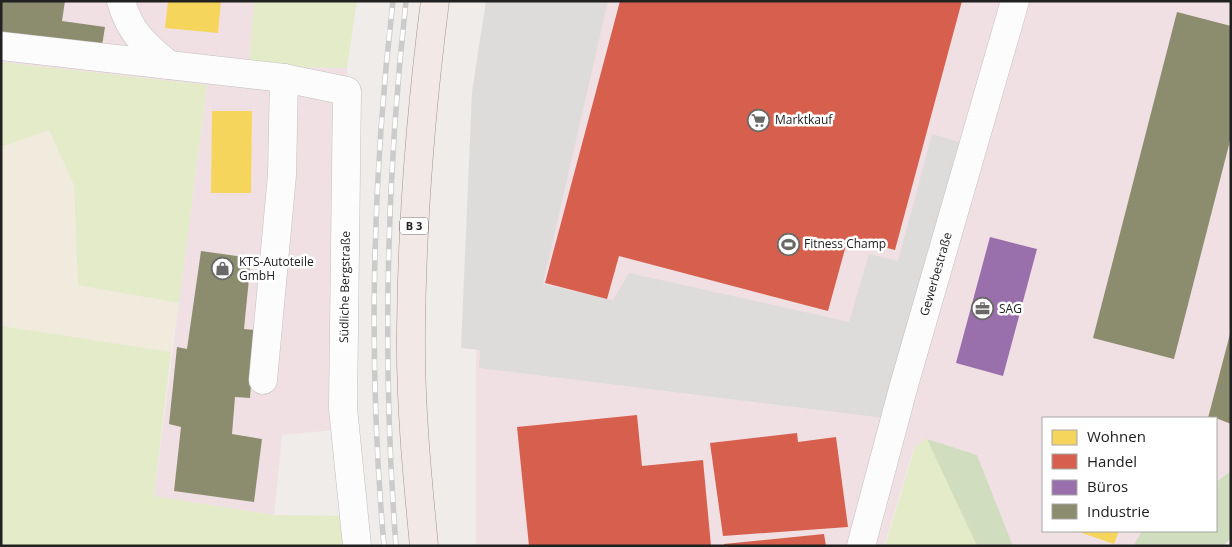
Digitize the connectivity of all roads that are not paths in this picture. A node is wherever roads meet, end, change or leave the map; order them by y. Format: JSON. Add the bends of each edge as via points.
{"nodes":[{"id":1,"x":121,"y":1,"type":"edge"},
{"id":2,"x":435,"y":1,"type":"edge"},
{"id":3,"x":1015,"y":1,"type":"edge"},
{"id":4,"x":1,"y":46,"type":"edge"},
{"id":5,"x":169,"y":65,"type":"junction"},
{"id":6,"x":284,"y":78,"type":"junction"},
{"id":7,"x":263,"y":380,"type":"dead end"},
{"id":8,"x":357,"y":546,"type":"edge"},
{"id":9,"x":424,"y":546,"type":"edge"},
{"id":10,"x":861,"y":546,"type":"edge"}],
"edges":[{"from":1,"to":5,"type":"street","via":[[127,22],[135,34]]},
{"from":2,"to":9,"type":"main road","number":"B 3","via":[[425,78],[414,227],[411,332],[415,452]]},
{"from":3,"to":10,"type":"street","name":"Gewerbestraße"},
{"from":4,"to":5,"type":"street","name":"Südliche Bergstraße"},
{"from":5,"to":6,"type":"street","name":"Südliche Bergstraße"},
{"from":6,"to":7,"type":"street","via":[[282,175]]},
{"from":6,"to":8,"type":"street","name":"Südliche Bergstraße","via":[[347,91],[343,408]]}]}
